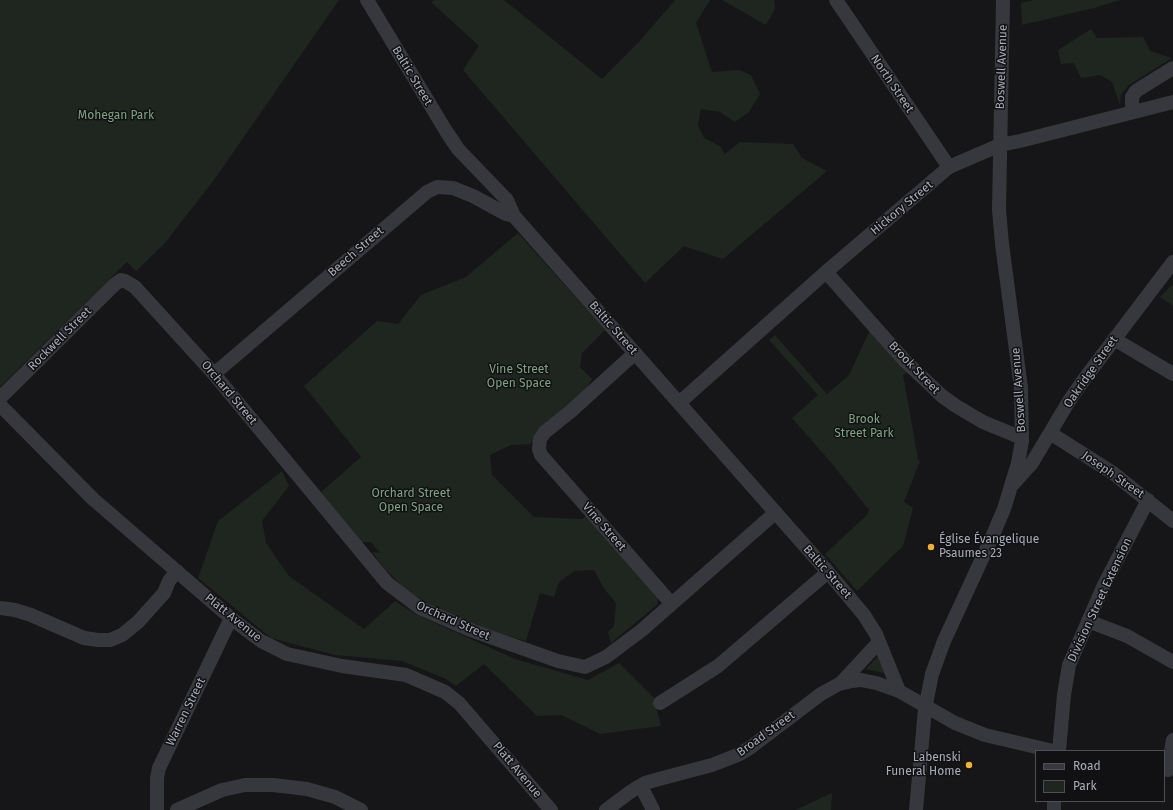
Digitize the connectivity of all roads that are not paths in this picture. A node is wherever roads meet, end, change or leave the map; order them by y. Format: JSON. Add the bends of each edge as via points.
{"nodes":[{"id":1,"x":367,"y":0,"type":"edge"},
{"id":2,"x":836,"y":0,"type":"edge"},
{"id":3,"x":1003,"y":0,"type":"edge"},
{"id":4,"x":1173,"y":68,"type":"edge"},
{"id":5,"x":1173,"y":102,"type":"edge"},
{"id":6,"x":1132,"y":112,"type":"junction"},
{"id":7,"x":1000,"y":145,"type":"junction"},
{"id":8,"x":949,"y":167,"type":"junction"},
{"id":9,"x":514,"y":216,"type":"junction"},
{"id":10,"x":1173,"y":262,"type":"edge"},
{"id":11,"x":826,"y":272,"type":"junction"},
{"id":12,"x":121,"y":280,"type":"joint"},
{"id":13,"x":1114,"y":338,"type":"junction"},
{"id":14,"x":635,"y":353,"type":"junction"},
{"id":15,"x":214,"y":374,"type":"junction"},
{"id":16,"x":1173,"y":374,"type":"edge"},
{"id":17,"x":0,"y":398,"type":"edge"},
{"id":18,"x":679,"y":403,"type":"junction"},
{"id":19,"x":0,"y":405,"type":"edge"},
{"id":20,"x":1050,"y":433,"type":"junction"},
{"id":21,"x":1022,"y":438,"type":"junction"},
{"id":22,"x":1012,"y":484,"type":"junction"},
{"id":23,"x":1148,"y":500,"type":"junction"},
{"id":24,"x":775,"y":513,"type":"junction"},
{"id":25,"x":1173,"y":521,"type":"edge"},
{"id":26,"x":828,"y":572,"type":"junction"},
{"id":27,"x":181,"y":575,"type":"junction"},
{"id":28,"x":671,"y":603,"type":"junction"},
{"id":29,"x":0,"y":608,"type":"edge"},
{"id":30,"x":231,"y":618,"type":"junction"},
{"id":31,"x":1088,"y":621,"type":"junction"},
{"id":32,"x":879,"y":642,"type":"junction"},
{"id":33,"x":1173,"y":662,"type":"edge"},
{"id":34,"x":841,"y":683,"type":"junction"},
{"id":35,"x":899,"y":691,"type":"junction"},
{"id":36,"x":660,"y":703,"type":"dead end"},
{"id":37,"x":925,"y":705,"type":"junction"},
{"id":38,"x":1173,"y":740,"type":"edge"},
{"id":39,"x":1049,"y":750,"type":"edge"},
{"id":40,"x":1059,"y":750,"type":"edge"},
{"id":41,"x":1168,"y":770,"type":"edge"},
{"id":42,"x":641,"y":786,"type":"junction"},
{"id":43,"x":157,"y":810,"type":"edge"},
{"id":44,"x":177,"y":810,"type":"edge"},
{"id":45,"x":361,"y":810,"type":"edge"},
{"id":46,"x":551,"y":810,"type":"edge"},
{"id":47,"x":606,"y":810,"type":"edge"},
{"id":48,"x":653,"y":810,"type":"edge"},
{"id":49,"x":916,"y":810,"type":"edge"}],
"edges":[{"from":1,"to":9,"type":"street","name":"Baltic Street","via":[[454,143],[507,200]]},
{"from":2,"to":8,"type":"street","name":"North Street"},
{"from":3,"to":7,"type":"street","name":"Boswell Avenue"},
{"from":4,"to":6,"type":"street","via":[[1136,91],[1132,97]]},
{"from":5,"to":6,"type":"street","name":"Hickory Street"},
{"from":6,"to":7,"type":"street","name":"Hickory Street"},
{"from":7,"to":8,"type":"street","name":"Hickory Street"},
{"from":7,"to":21,"type":"street","name":"Boswell Avenue","via":[[1000,228],[1018,364]]},
{"from":8,"to":11,"type":"street","name":"Hickory Street"},
{"from":9,"to":14,"type":"street","name":"Baltic Street"},
{"from":9,"to":15,"type":"street","name":"Beech Street","via":[[454,188],[437,187],[427,192]]},
{"from":10,"to":13,"type":"street","name":"Oakridge Street"},
{"from":11,"to":18,"type":"street","name":"Hickory Street"},
{"from":11,"to":21,"type":"street","name":"Brook Street","via":[[905,361],[942,396],[983,422]]},
{"from":12,"to":15,"type":"street","name":"Orchard Street","via":[[135,287]]},
{"from":12,"to":17,"type":"street","name":"Rockwell Street"},
{"from":13,"to":16,"type":"street"},
{"from":13,"to":20,"type":"street","name":"Oakridge Street","via":[[1074,393]]},
{"from":14,"to":18,"type":"street","name":"Baltic Street"},
{"from":14,"to":28,"type":"street","name":"Vine Street","via":[[545,432],[540,439],[539,449],[541,455]]},
{"from":15,"to":28,"type":"street","name":"Orchard Street","via":[[387,583],[420,608],[480,634],[558,662],[585,667],[606,657],[642,630]]},
{"from":18,"to":24,"type":"street","name":"Baltic Street"},
{"from":19,"to":27,"type":"street","name":"Platt Avenue","via":[[93,499]]},
{"from":20,"to":22,"type":"street","name":"Oakridge Street","via":[[1032,463]]},
{"from":20,"to":23,"type":"street","name":"Joseph Street","via":[[1113,473]]},
{"from":21,"to":22,"type":"street","name":"Boswell Avenue"},
{"from":22,"to":37,"type":"street","name":"Boswell Avenue","via":[[992,537],[939,652],[929,682]]},
{"from":23,"to":25,"type":"street","name":"Joseph Street"},
{"from":23,"to":31,"type":"street","name":"Division Street Extension"},
{"from":24,"to":26,"type":"street","name":"Baltic Street"},
{"from":24,"to":28,"type":"street","name":"Orchard Street"},
{"from":26,"to":32,"type":"street","name":"Baltic Street","via":[[868,620]]},
{"from":26,"to":36,"type":"street","via":[[724,661]]},
{"from":27,"to":29,"type":"street","via":[[173,589],[164,593],[133,627],[122,635],[104,640],[83,638],[31,615]]},
{"from":27,"to":30,"type":"street","name":"Platt Avenue"},
{"from":30,"to":43,"type":"street","name":"Warren Street","via":[[159,768]]},
{"from":30,"to":46,"type":"street","name":"Platt Avenue","via":[[261,641],[287,654],[342,666],[406,675],[445,692],[460,703]]},
{"from":31,"to":33,"type":"street","via":[[1127,636]]},
{"from":31,"to":40,"type":"street","name":"Division Street Extension","via":[[1067,674]]},
{"from":32,"to":34,"type":"street"},
{"from":32,"to":35,"type":"street","name":"Baltic Street"},
{"from":34,"to":35,"type":"street","name":"Broad Street","via":[[861,680]]},
{"from":34,"to":42,"type":"street","name":"Broad Street","via":[[821,694],[740,754]]},
{"from":35,"to":37,"type":"street","name":"Broad Street"},
{"from":37,"to":39,"type":"street","name":"Broad Street","via":[[956,723],[985,735]]},
{"from":37,"to":49,"type":"street","name":"Boswell Avenue"},
{"from":38,"to":41,"type":"street"},
{"from":42,"to":47,"type":"street","name":"Broad Street"},
{"from":42,"to":48,"type":"street"},
{"from":44,"to":45,"type":"street","via":[[222,790],[245,785],[273,785],[307,789],[335,797]]}]}
